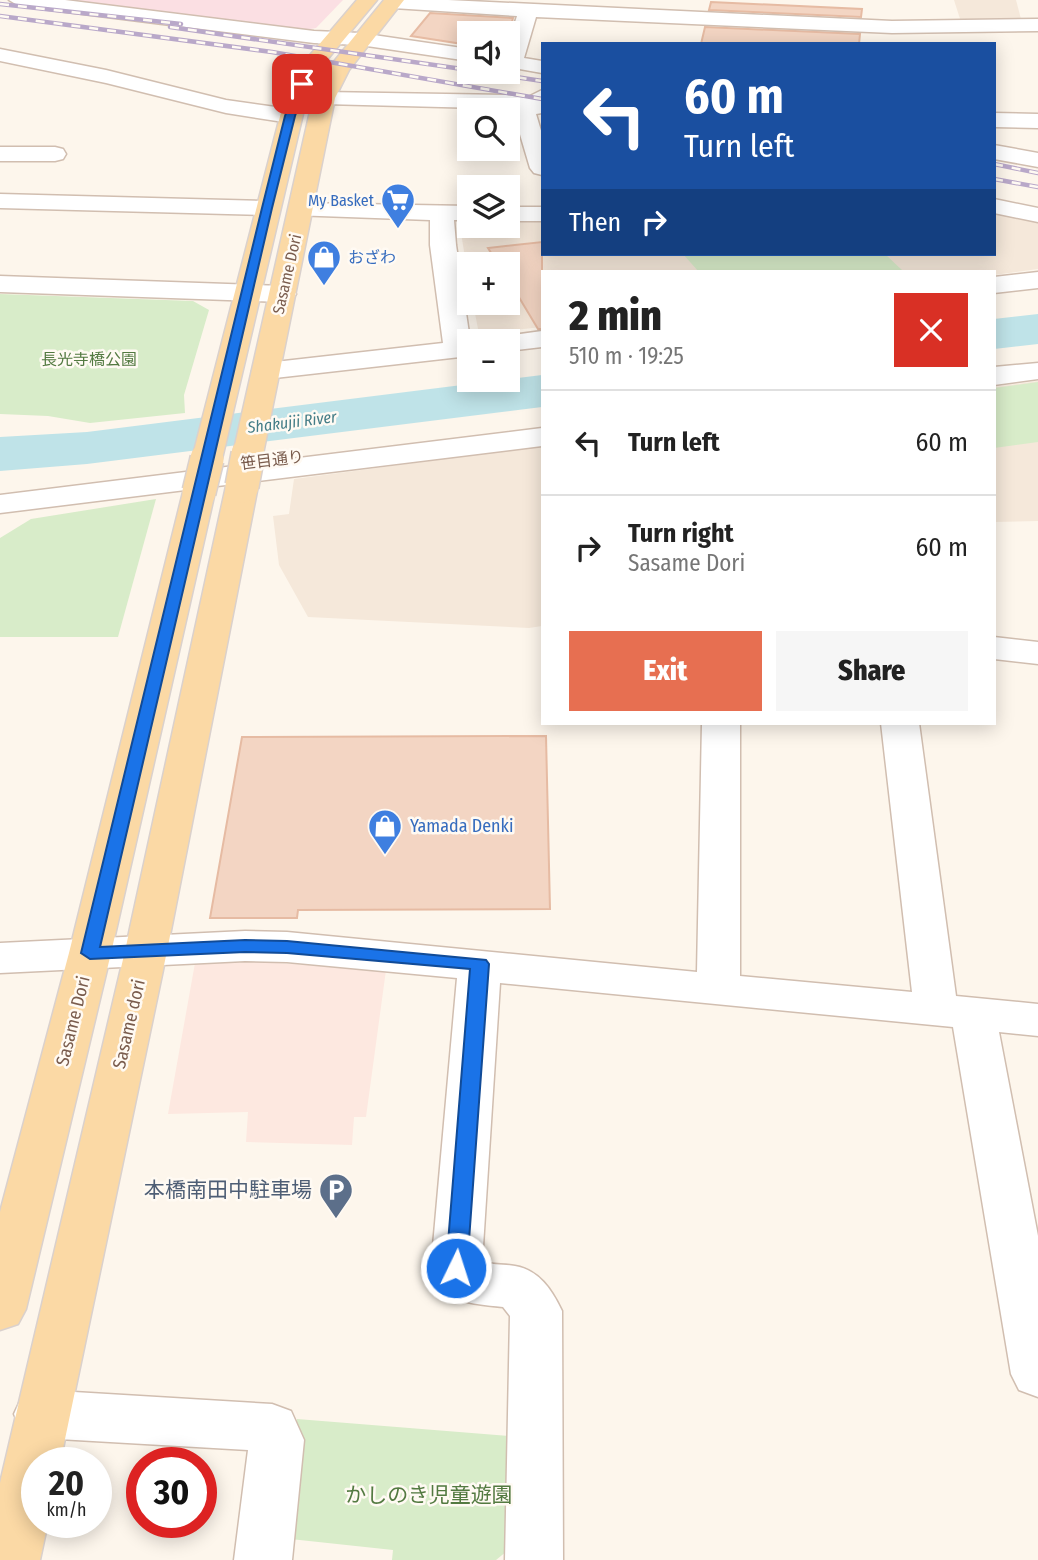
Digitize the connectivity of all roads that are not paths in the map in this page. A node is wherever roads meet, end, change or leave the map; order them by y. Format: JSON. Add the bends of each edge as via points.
{"nodes":[{"id":1,"x":19,"y":0,"type":"edge"},
{"id":2,"x":367,"y":0,"type":"edge"},
{"id":3,"x":393,"y":1,"type":"edge"},
{"id":4,"x":528,"y":10,"type":"junction"},
{"id":5,"x":1034,"y":20,"type":"edge"},
{"id":6,"x":892,"y":21,"type":"junction"},
{"id":7,"x":520,"y":33,"type":"edge"},
{"id":8,"x":334,"y":36,"type":"junction"},
{"id":9,"x":360,"y":39,"type":"junction"},
{"id":10,"x":909,"y":42,"type":"edge"},
{"id":11,"x":457,"y":53,"type":"edge"},
{"id":12,"x":0,"y":55,"type":"edge"},
{"id":13,"x":520,"y":63,"type":"edge"},
{"id":14,"x":541,"y":66,"type":"edge"},
{"id":15,"x":324,"y":98,"type":"junction"},
{"id":16,"x":538,"y":103,"type":"edge"},
{"id":17,"x":290,"y":116,"type":"junction"},
{"id":18,"x":996,"y":118,"type":"edge"},
{"id":19,"x":1038,"y":121,"type":"edge"},
{"id":20,"x":996,"y":152,"type":"edge"},
{"id":21,"x":0,"y":154,"type":"edge"},
{"id":22,"x":55,"y":154,"type":"dead end"},
{"id":23,"x":1038,"y":160,"type":"edge"},
{"id":24,"x":541,"y":165,"type":"edge"},
{"id":25,"x":0,"y":201,"type":"edge"},
{"id":26,"x":996,"y":206,"type":"edge"},
{"id":27,"x":267,"y":208,"type":"junction"},
{"id":28,"x":301,"y":210,"type":"junction"},
{"id":29,"x":442,"y":213,"type":"junction"},
{"id":30,"x":457,"y":213,"type":"edge"},
{"id":31,"x":520,"y":214,"type":"edge"},
{"id":32,"x":541,"y":214,"type":"edge"},
{"id":33,"x":1038,"y":215,"type":"edge"},
{"id":34,"x":1038,"y":280,"type":"edge"},
{"id":35,"x":0,"y":284,"type":"edge"},
{"id":36,"x":996,"y":285,"type":"edge"},
{"id":37,"x":248,"y":293,"type":"junction"},
{"id":38,"x":283,"y":294,"type":"junction"},
{"id":39,"x":460,"y":329,"type":"edge"},
{"id":40,"x":541,"y":339,"type":"edge"},
{"id":41,"x":520,"y":342,"type":"edge"},
{"id":42,"x":457,"y":349,"type":"edge"},
{"id":43,"x":266,"y":371,"type":"junction"},
{"id":44,"x":1038,"y":371,"type":"edge"},
{"id":45,"x":996,"y":376,"type":"edge"},
{"id":46,"x":541,"y":413,"type":"edge"},
{"id":47,"x":541,"y":426,"type":"edge"},
{"id":48,"x":541,"y":437,"type":"edge"},
{"id":49,"x":247,"y":459,"type":"junction"},
{"id":50,"x":206,"y":464,"type":"junction"},
{"id":51,"x":0,"y":480,"type":"edge"},
{"id":52,"x":12,"y":510,"type":"edge"},
{"id":53,"x":996,"y":648,"type":"edge"},
{"id":54,"x":1038,"y":653,"type":"edge"},
{"id":55,"x":720,"y":725,"type":"edge"},
{"id":56,"x":900,"y":725,"type":"edge"},
{"id":57,"x":146,"y":951,"type":"junction"},
{"id":58,"x":90,"y":953,"type":"junction"},
{"id":59,"x":0,"y":958,"type":"edge"},
{"id":60,"x":480,"y":964,"type":"junction"},
{"id":61,"x":718,"y":988,"type":"junction"},
{"id":62,"x":955,"y":1012,"type":"junction"},
{"id":63,"x":1038,"y":1020,"type":"edge"},
{"id":64,"x":0,"y":1310,"type":"edge"},
{"id":65,"x":1038,"y":1374,"type":"edge"},
{"id":66,"x":41,"y":1414,"type":"junction"},
{"id":67,"x":11,"y":1560,"type":"edge"},
{"id":68,"x":264,"y":1560,"type":"edge"},
{"id":69,"x":534,"y":1560,"type":"edge"}],
"edges":[{"from":1,"to":8,"type":"street"},
{"from":2,"to":8,"type":"main road","name":"Sasame Dori"},
{"from":3,"to":4,"type":"street"},
{"from":3,"to":9,"type":"main road","name":"Sasame Dori"},
{"from":4,"to":6,"type":"street"},
{"from":4,"to":7,"type":"street"},
{"from":5,"to":6,"type":"street"},
{"from":6,"to":10,"type":"street"},
{"from":8,"to":9,"type":"street"},
{"from":8,"to":17,"type":"main road","name":"Sasame Dori","via":[[302,84]]},
{"from":9,"to":11,"type":"street"},
{"from":9,"to":15,"type":"main road","name":"Sasame Dori","via":[[329,83]]},
{"from":12,"to":17,"type":"street","via":[[107,76],[222,107]]},
{"from":13,"to":14,"type":"street"},
{"from":15,"to":16,"type":"street"},
{"from":15,"to":28,"type":"main road","name":"Sasame Dori"},
{"from":16,"to":24,"type":"street","via":[[525,114]]},
{"from":17,"to":27,"type":"main road","name":"Sasame Dori"},
{"from":18,"to":19,"type":"street"},
{"from":20,"to":23,"type":"street"},
{"from":21,"to":22,"type":"street"},
{"from":25,"to":27,"type":"street"},
{"from":26,"to":33,"type":"street"},
{"from":27,"to":37,"type":"main road","name":"Sasame Dori"},
{"from":28,"to":29,"type":"street"},
{"from":28,"to":38,"type":"main road","name":"Sasame Dori"},
{"from":29,"to":30,"type":"street"},
{"from":29,"to":39,"type":"street","via":[[443,245]]},
{"from":31,"to":32,"type":"street"},
{"from":34,"to":36,"type":"street"},
{"from":35,"to":37,"type":"street"},
{"from":37,"to":38,"type":"street"},
{"from":37,"to":50,"type":"main road","name":"Sasame Dori"},
{"from":38,"to":43,"type":"main road","name":"Sasame Dori"},
{"from":40,"to":41,"type":"street"},
{"from":42,"to":43,"type":"street"},
{"from":43,"to":49,"type":"main road","name":"Sasame Dori"},
{"from":44,"to":45,"type":"street"},
{"from":46,"to":49,"type":"street"},
{"from":47,"to":52,"type":"street","name":"笹目通り"},
{"from":48,"to":52,"type":"street"},
{"from":49,"to":57,"type":"main road","name":"Sasame dori"},
{"from":50,"to":51,"type":"street"},
{"from":50,"to":58,"type":"main road","name":"Sasame Dori"},
{"from":53,"to":54,"type":"street"},
{"from":55,"to":61,"type":"street"},
{"from":56,"to":62,"type":"street"},
{"from":57,"to":58,"type":"street"},
{"from":57,"to":60,"type":"street","via":[[287,947]]},
{"from":57,"to":66,"type":"main road","name":"Sasame dori"},
{"from":58,"to":59,"type":"street"},
{"from":58,"to":64,"type":"main road","name":"Sasame Dori"},
{"from":60,"to":61,"type":"street"},
{"from":60,"to":69,"type":"street","via":[[456,1268],[470,1283],[517,1287],[536,1311]]},
{"from":61,"to":62,"type":"street"},
{"from":62,"to":63,"type":"street"},
{"from":62,"to":65,"type":"street"},
{"from":66,"to":67,"type":"main road","name":"Sasame dori"},
{"from":66,"to":68,"type":"street","via":[[272,1428],[278,1440]]}]}
